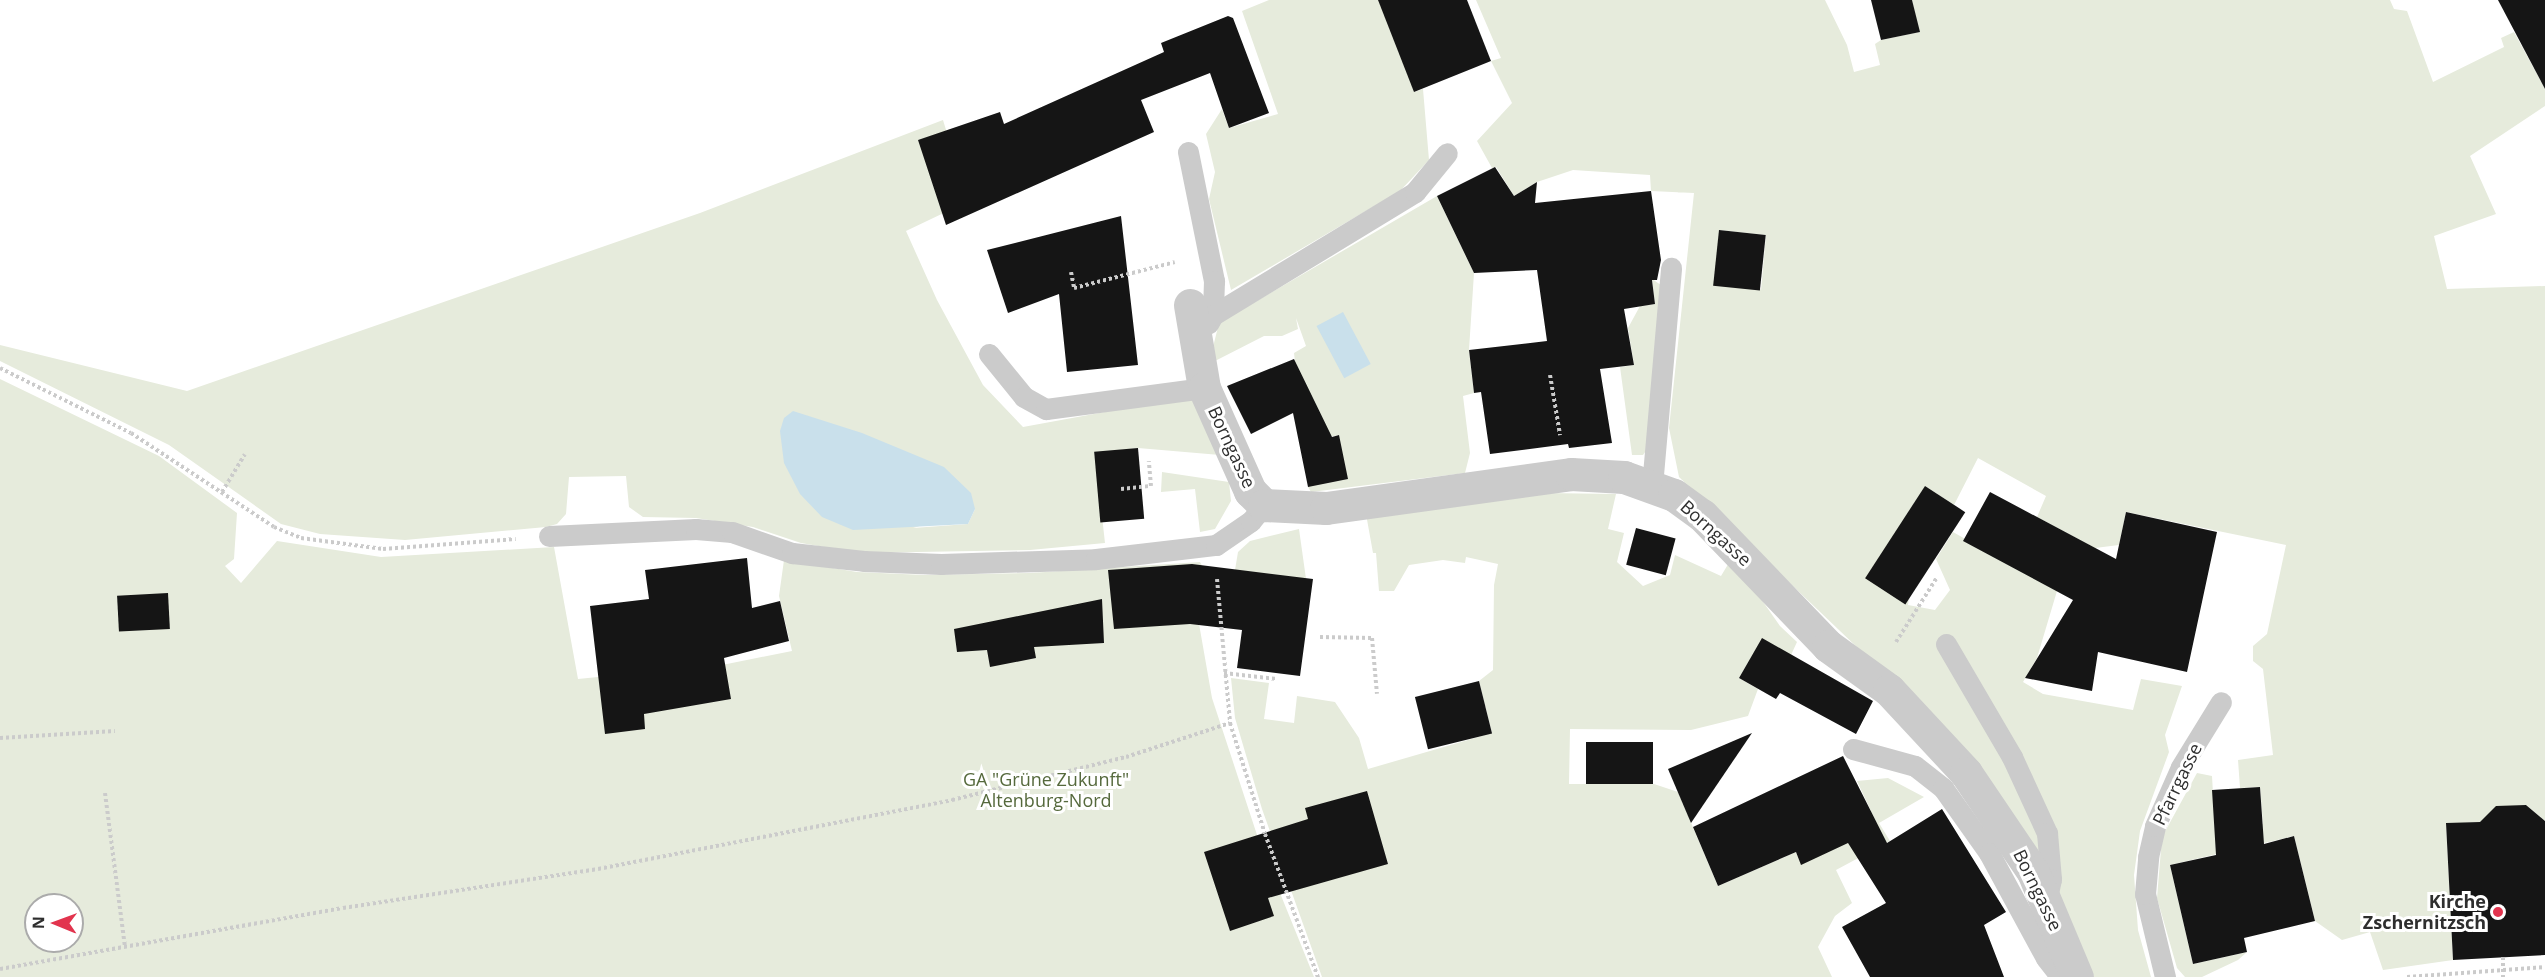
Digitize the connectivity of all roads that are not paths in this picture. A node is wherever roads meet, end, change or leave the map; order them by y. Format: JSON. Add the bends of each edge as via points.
{"nodes":[{"id":1,"x":1188,"y":152,"type":"dead end"},
{"id":2,"x":1447,"y":153,"type":"dead end"},
{"id":3,"x":1671,"y":268,"type":"dead end"},
{"id":4,"x":1202,"y":310,"type":"junction"},
{"id":5,"x":989,"y":354,"type":"dead end"},
{"id":6,"x":1204,"y":388,"type":"junction"},
{"id":7,"x":1652,"y":486,"type":"junction"},
{"id":8,"x":1264,"y":505,"type":"junction"},
{"id":9,"x":549,"y":536,"type":"road end"},
{"id":10,"x":1946,"y":644,"type":"dead end"},
{"id":11,"x":2222,"y":702,"type":"dead end"},
{"id":12,"x":1853,"y":749,"type":"dead end"},
{"id":13,"x":2046,"y":902,"type":"junction"},
{"id":14,"x":2061,"y":977,"type":"edge"},
{"id":15,"x":2077,"y":977,"type":"edge"},
{"id":16,"x":2165,"y":977,"type":"edge"}],
"edges":[{"from":1,"to":4,"type":"lane","via":[[1214,281]]},
{"from":2,"to":4,"type":"lane","via":[[1415,192]]},
{"from":3,"to":7,"type":"lane"},
{"from":4,"to":6,"type":"street","name":"Borngasse","via":[[1196,342]]},
{"from":5,"to":6,"type":"lane","via":[[1024,397],[1046,409]]},
{"from":6,"to":8,"type":"street","name":"Borngasse","via":[[1250,491]]},
{"from":7,"to":8,"type":"street","name":"Borngasse","via":[[1624,477],[1563,475],[1326,507]]},
{"from":7,"to":13,"type":"street","name":"Borngasse","via":[[1702,514],[1828,646],[1889,690],[1928,730],[2003,823]]},
{"from":8,"to":9,"type":"lane","via":[[1251,521],[1216,545],[1096,559],[941,564],[792,553],[732,532],[696,529]]},
{"from":10,"to":13,"type":"lane","via":[[2012,757],[2047,833],[2050,879]]},
{"from":11,"to":16,"type":"lane","name":"Pfarrgasse","via":[[2181,767],[2155,826],[2148,857],[2145,894]]},
{"from":12,"to":14,"type":"lane","via":[[1915,766],[1943,788],[1989,853],[2046,958]]},
{"from":13,"to":15,"type":"street","name":"Borngasse"}]}
